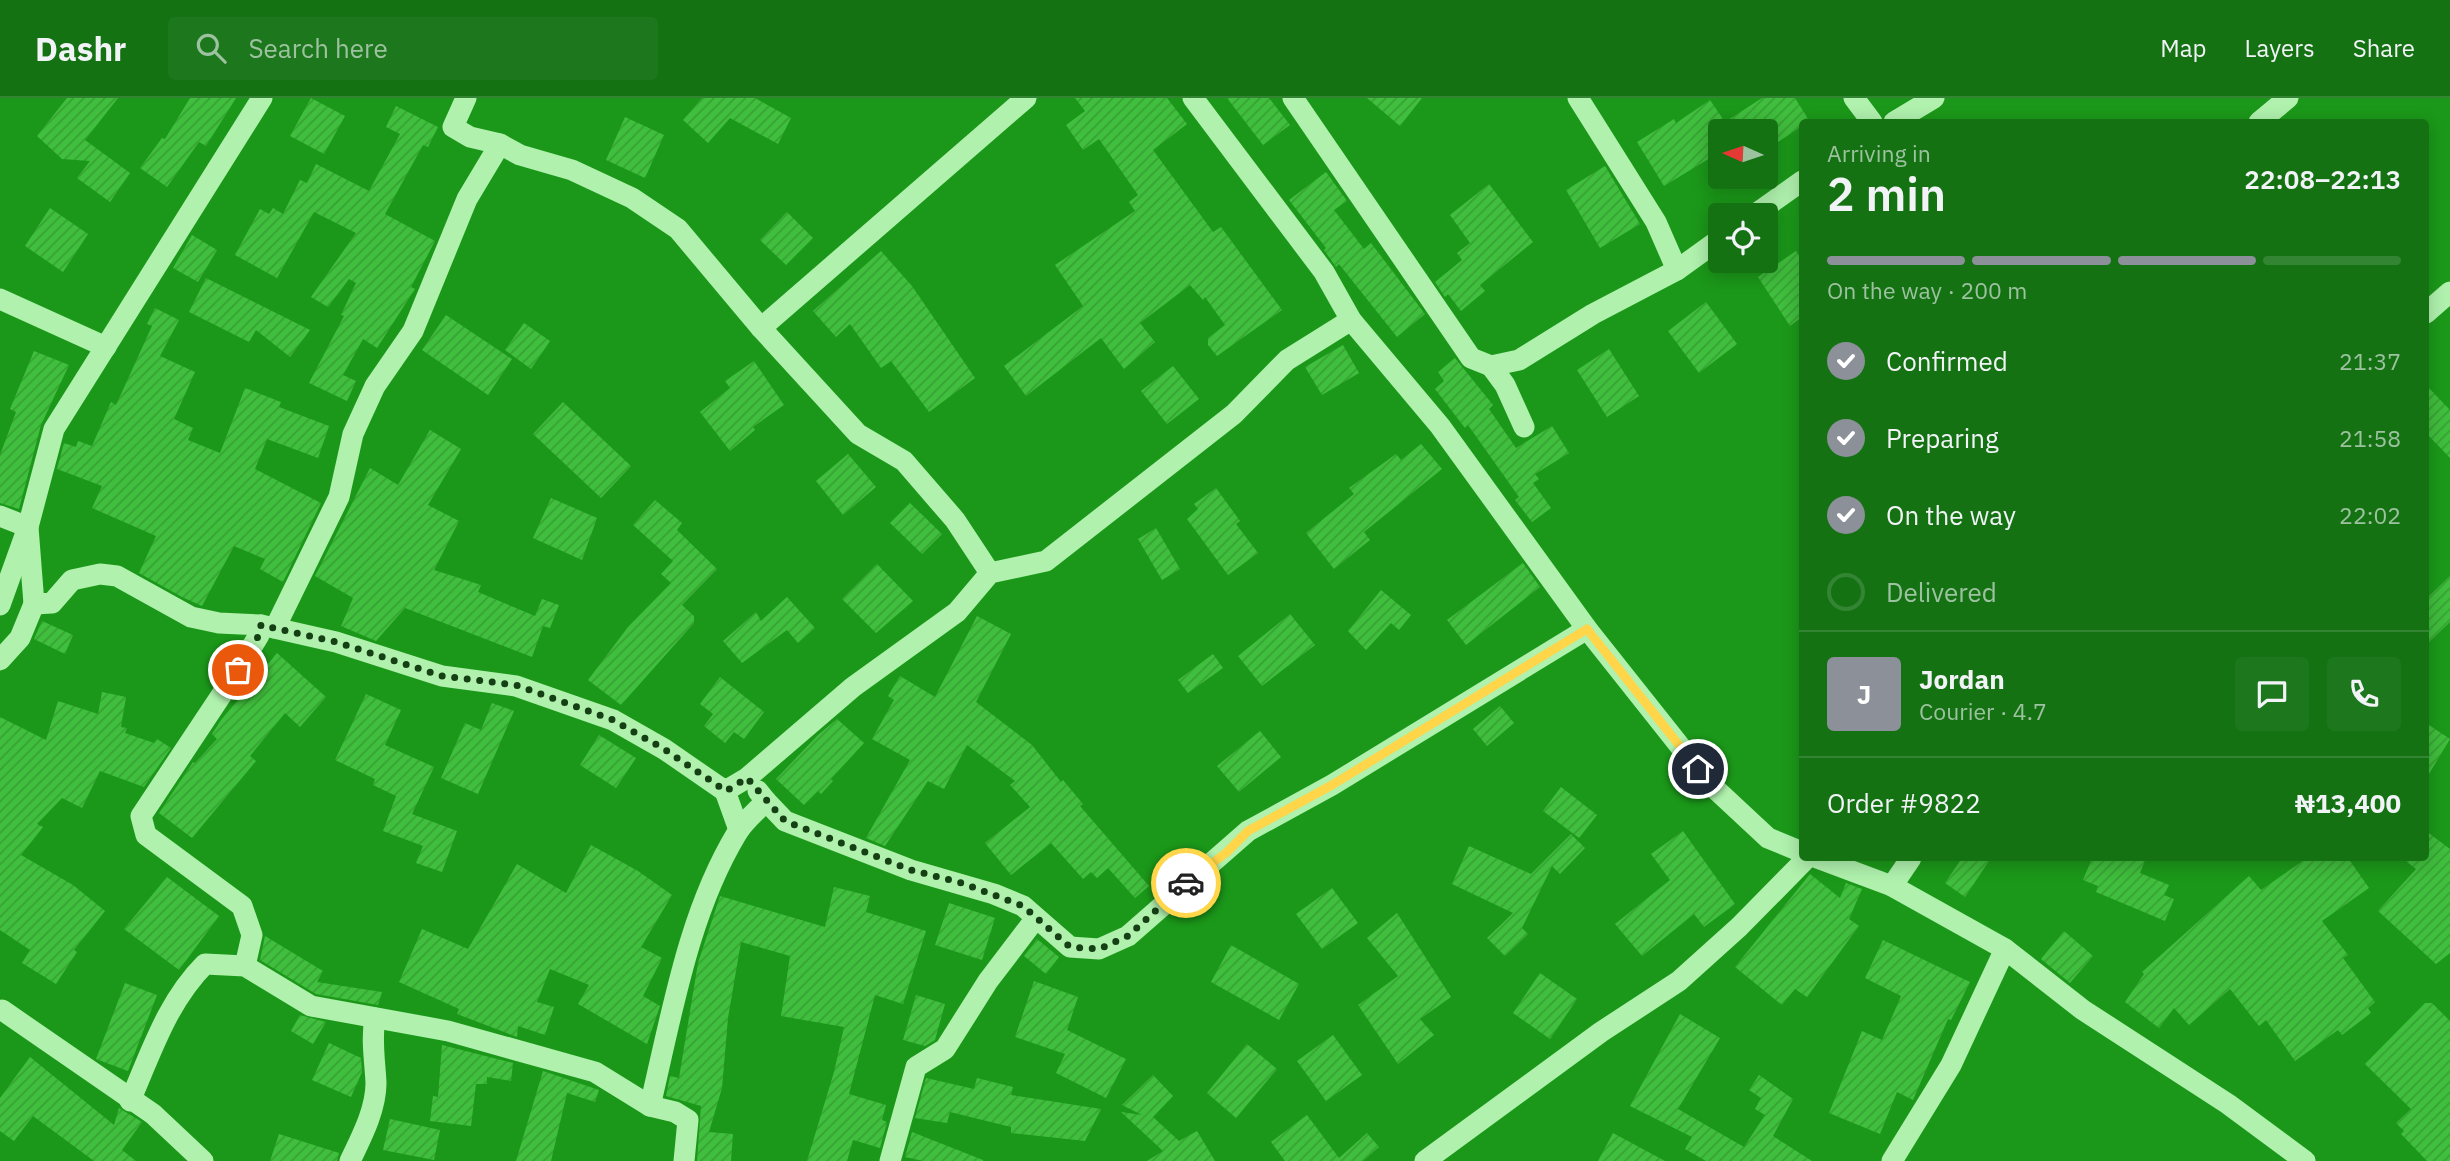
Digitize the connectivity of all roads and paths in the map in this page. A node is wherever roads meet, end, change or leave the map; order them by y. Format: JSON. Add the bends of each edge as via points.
{"nodes":[{"id":1,"x":262,"y":98,"type":"edge"},
{"id":2,"x":466,"y":98,"type":"edge"},
{"id":3,"x":1026,"y":98,"type":"edge"},
{"id":4,"x":1193,"y":98,"type":"edge"},
{"id":5,"x":1293,"y":98,"type":"edge"},
{"id":6,"x":1578,"y":98,"type":"edge"},
{"id":7,"x":1854,"y":98,"type":"edge"},
{"id":8,"x":1934,"y":98,"type":"edge"},
{"id":9,"x":2288,"y":98,"type":"edge"},
{"id":10,"x":1870,"y":119,"type":"edge"},
{"id":11,"x":1899,"y":119,"type":"edge"},
{"id":12,"x":2263,"y":119,"type":"edge"},
{"id":13,"x":500,"y":144,"type":"junction"},
{"id":14,"x":1799,"y":183,"type":"edge"},
{"id":15,"x":1771,"y":203,"type":"edge"},
{"id":16,"x":1708,"y":248,"type":"edge"},
{"id":17,"x":1677,"y":270,"type":"junction"},
{"id":18,"x":2450,"y":292,"type":"edge"},
{"id":19,"x":0,"y":299,"type":"edge"},
{"id":20,"x":2429,"y":310,"type":"edge"},
{"id":21,"x":1350,"y":320,"type":"junction"},
{"id":22,"x":761,"y":328,"type":"junction"},
{"id":23,"x":106,"y":347,"type":"junction"},
{"id":24,"x":1491,"y":366,"type":"junction"},
{"id":25,"x":1524,"y":427,"type":"dead end"},
{"id":26,"x":0,"y":516,"type":"edge"},
{"id":27,"x":28,"y":527,"type":"junction"},
{"id":28,"x":990,"y":573,"type":"junction"},
{"id":29,"x":34,"y":604,"type":"junction"},
{"id":30,"x":0,"y":605,"type":"edge"},
{"id":31,"x":268,"y":627,"type":"junction"},
{"id":32,"x":1587,"y":629,"type":"junction"},
{"id":33,"x":0,"y":660,"type":"edge"},
{"id":34,"x":747,"y":778,"type":"junction"},
{"id":35,"x":726,"y":791,"type":"junction"},
{"id":36,"x":766,"y":801,"type":"junction"},
{"id":37,"x":739,"y":830,"type":"junction"},
{"id":38,"x":1799,"y":851,"type":"edge"},
{"id":39,"x":1804,"y":861,"type":"edge"},
{"id":40,"x":1825,"y":861,"type":"edge"},
{"id":41,"x":1909,"y":861,"type":"edge"},
{"id":42,"x":1892,"y":886,"type":"junction"},
{"id":43,"x":1036,"y":918,"type":"junction"},
{"id":44,"x":2005,"y":949,"type":"junction"},
{"id":45,"x":245,"y":966,"type":"junction"},
{"id":46,"x":2,"y":1010,"type":"dead end"},
{"id":47,"x":375,"y":1018,"type":"junction"},
{"id":48,"x":130,"y":1101,"type":"junction"},
{"id":49,"x":650,"y":1106,"type":"junction"},
{"id":50,"x":202,"y":1161,"type":"edge"},
{"id":51,"x":349,"y":1161,"type":"edge"},
{"id":52,"x":684,"y":1161,"type":"edge"},
{"id":53,"x":890,"y":1161,"type":"edge"},
{"id":54,"x":1425,"y":1161,"type":"edge"},
{"id":55,"x":1892,"y":1161,"type":"edge"},
{"id":56,"x":2305,"y":1161,"type":"edge"}],
"edges":[{"from":1,"to":23,"type":"street"},
{"from":2,"to":13,"type":"street","via":[[453,127],[470,137]]},
{"from":3,"to":22,"type":"street"},
{"from":4,"to":21,"type":"street","via":[[1324,271]]},
{"from":5,"to":24,"type":"street","via":[[1471,359]]},
{"from":6,"to":17,"type":"street","via":[[1656,222]]},
{"from":7,"to":10,"type":"street"},
{"from":8,"to":11,"type":"street"},
{"from":9,"to":12,"type":"street"},
{"from":13,"to":22,"type":"street","via":[[632,198],[678,229]]},
{"from":13,"to":31,"type":"street","via":[[467,199],[412,331],[375,386],[353,434],[339,497]]},
{"from":14,"to":15,"type":"street"},
{"from":16,"to":17,"type":"street"},
{"from":17,"to":24,"type":"street","via":[[1519,360]]},
{"from":18,"to":20,"type":"street"},
{"from":19,"to":23,"type":"street"},
{"from":21,"to":28,"type":"street","via":[[1287,360],[1234,414],[1046,561]]},
{"from":21,"to":32,"type":"street","via":[[1440,426]]},
{"from":22,"to":28,"type":"street","via":[[858,434],[904,461],[955,520]]},
{"from":23,"to":27,"type":"street","via":[[54,429]]},
{"from":24,"to":25,"type":"street"},
{"from":26,"to":27,"type":"street"},
{"from":27,"to":29,"type":"street"},
{"from":27,"to":30,"type":"street"},
{"from":28,"to":34,"type":"street","via":[[957,612],[853,687]]},
{"from":29,"to":31,"type":"street","via":[[52,603],[72,580],[100,574],[125,579],[191,617]]},
{"from":29,"to":33,"type":"street","via":[[20,638]]},
{"from":31,"to":35,"type":"street","via":[[336,642],[442,676],[516,685],[613,720]]},
{"from":31,"to":45,"type":"street","via":[[141,816],[146,835],[242,906],[252,935]]},
{"from":32,"to":38,"type":"street","via":[[1710,785],[1768,838]]},
{"from":32,"to":43,"type":"street","via":[[1248,831],[1128,936],[1099,949],[1070,947]]},
{"from":34,"to":35,"type":"street"},
{"from":34,"to":36,"type":"street"},
{"from":35,"to":37,"type":"street"},
{"from":36,"to":37,"type":"street"},
{"from":36,"to":43,"type":"street","via":[[785,821],[911,870],[994,894],[1023,906]]},
{"from":37,"to":49,"type":"street","via":[[709,887]]},
{"from":39,"to":54,"type":"street","via":[[1679,981]]},
{"from":40,"to":42,"type":"street"},
{"from":41,"to":42,"type":"street"},
{"from":42,"to":44,"type":"street"},
{"from":43,"to":53,"type":"street","via":[[945,1049],[916,1067]]},
{"from":44,"to":55,"type":"street","via":[[1951,1065]]},
{"from":44,"to":56,"type":"street","via":[[2083,1010],[2228,1104]]},
{"from":45,"to":47,"type":"street","via":[[311,1006]]},
{"from":45,"to":48,"type":"street","via":[[205,964],[190,979],[163,1024]]},
{"from":46,"to":48,"type":"street"},
{"from":47,"to":49,"type":"street","via":[[448,1031],[595,1072]]},
{"from":47,"to":51,"type":"street","via":[[376,1087],[364,1133]]},
{"from":48,"to":50,"type":"street","via":[[153,1114]]},
{"from":49,"to":52,"type":"street","via":[[688,1120]]}]}
